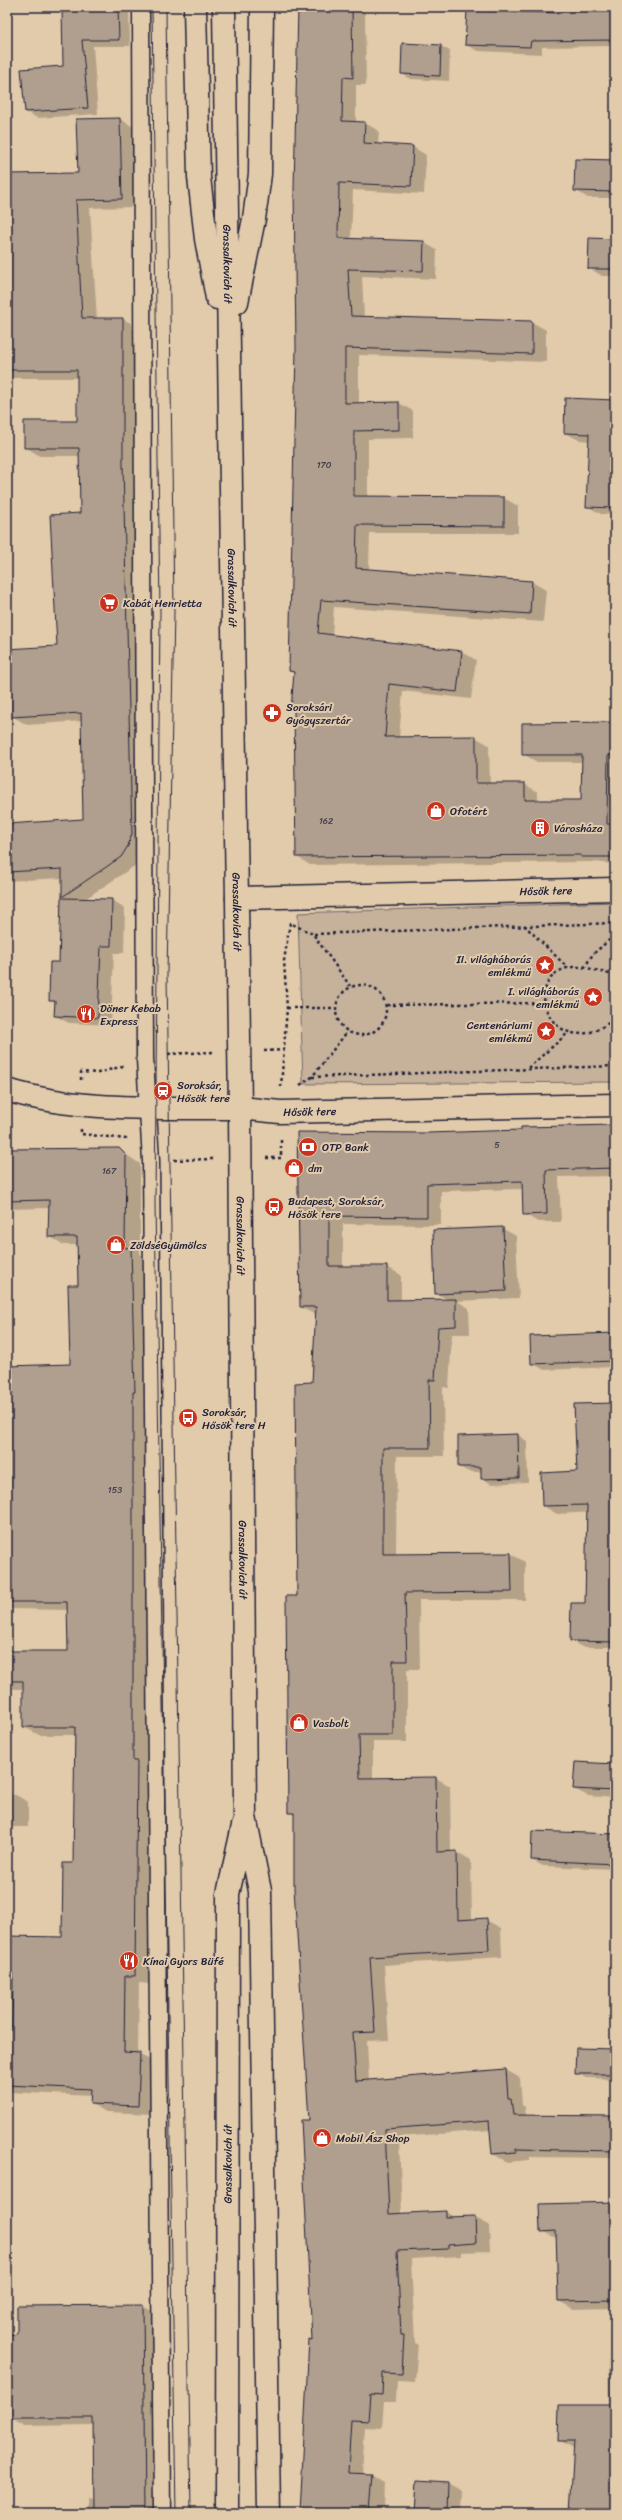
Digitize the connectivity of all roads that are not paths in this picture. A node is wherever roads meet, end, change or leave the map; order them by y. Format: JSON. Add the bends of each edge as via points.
{"nodes":[{"id":1,"x":141,"y":7,"type":"edge"},
{"id":2,"x":195,"y":7,"type":"edge"},
{"id":3,"x":224,"y":7,"type":"edge"},
{"id":4,"x":262,"y":7,"type":"edge"},
{"id":5,"x":228,"y":356,"type":"junction"},
{"id":6,"x":615,"y":889,"type":"edge"},
{"id":7,"x":237,"y":898,"type":"junction"},
{"id":8,"x":7,"y":1090,"type":"edge"},
{"id":9,"x":615,"y":1105,"type":"edge"},
{"id":10,"x":148,"y":1106,"type":"junction"},
{"id":11,"x":240,"y":1108,"type":"junction"},
{"id":12,"x":245,"y":1817,"type":"junction"},
{"id":13,"x":162,"y":2513,"type":"edge"},
{"id":14,"x":227,"y":2513,"type":"edge"},
{"id":15,"x":269,"y":2513,"type":"edge"}],
"edges":[{"from":1,"to":10,"type":"lane","via":[[145,1059]]},
{"from":2,"to":5,"type":"main road","via":[[199,177],[206,239]]},
{"from":3,"to":5,"type":"main road","name":"Grassalkovich út"},
{"from":4,"to":5,"type":"main road","via":[[260,174]]},
{"from":5,"to":7,"type":"main road","name":"Grassalkovich út"},
{"from":6,"to":7,"type":"main road","name":"Hősök tere"},
{"from":7,"to":11,"type":"main road","name":"Grassalkovich út"},
{"from":8,"to":10,"type":"main road","name":"Hősök tere","via":[[32,1098],[80,1104]]},
{"from":9,"to":11,"type":"main road","name":"Hősök tere","via":[[280,1105]]},
{"from":10,"to":11,"type":"main road","name":"Hősök tere"},
{"from":10,"to":13,"type":"lane","via":[[151,1177]]},
{"from":11,"to":12,"type":"main road","name":"Grassalkovich út"},
{"from":12,"to":14,"type":"main road","name":"Grassalkovich út","via":[[228,1894]]},
{"from":12,"to":15,"type":"main road","name":"Grassalkovich út","via":[[260,1891]]}]}
